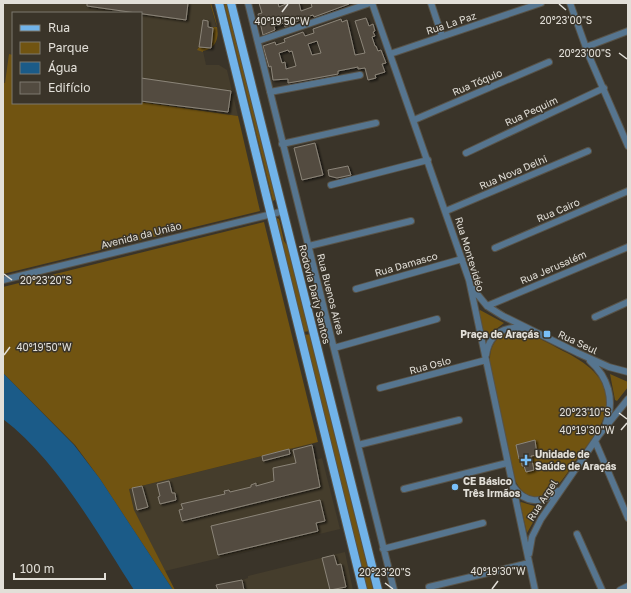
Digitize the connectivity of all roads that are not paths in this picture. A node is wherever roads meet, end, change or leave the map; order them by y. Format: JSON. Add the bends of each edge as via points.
{"nodes":[{"id":1,"x":219,"y":3,"type":"edge"},
{"id":2,"x":231,"y":3,"type":"edge"},
{"id":3,"x":248,"y":3,"type":"edge"},
{"id":4,"x":371,"y":3,"type":"edge"},
{"id":5,"x":431,"y":3,"type":"edge"},
{"id":6,"x":541,"y":3,"type":"edge"},
{"id":7,"x":570,"y":3,"type":"edge"},
{"id":8,"x":628,"y":31,"type":"edge"},
{"id":9,"x":442,"y":36,"type":"junction"},
{"id":10,"x":258,"y":41,"type":"junction"},
{"id":11,"x":586,"y":47,"type":"junction"},
{"id":12,"x":390,"y":54,"type":"junction"},
{"id":13,"x":549,"y":62,"type":"dead end"},
{"id":14,"x":360,"y":75,"type":"dead end"},
{"id":15,"x":604,"y":88,"type":"junction"},
{"id":16,"x":270,"y":92,"type":"junction"},
{"id":17,"x":414,"y":120,"type":"junction"},
{"id":18,"x":376,"y":123,"type":"dead end"},
{"id":19,"x":282,"y":144,"type":"junction"},
{"id":20,"x":628,"y":146,"type":"edge"},
{"id":21,"x":588,"y":151,"type":"dead end"},
{"id":22,"x":466,"y":153,"type":"dead end"},
{"id":23,"x":428,"y":160,"type":"junction"},
{"id":24,"x":331,"y":184,"type":"dead end"},
{"id":25,"x":628,"y":191,"type":"edge"},
{"id":26,"x":284,"y":211,"type":"junction"},
{"id":27,"x":446,"y":211,"type":"junction"},
{"id":28,"x":270,"y":214,"type":"junction"},
{"id":29,"x":411,"y":221,"type":"dead end"},
{"id":30,"x":309,"y":246,"type":"junction"},
{"id":31,"x":628,"y":247,"type":"edge"},
{"id":32,"x":495,"y":248,"type":"dead end"},
{"id":33,"x":462,"y":259,"type":"junction"},
{"id":34,"x":3,"y":280,"type":"edge"},
{"id":35,"x":469,"y":280,"type":"junction"},
{"id":36,"x":356,"y":289,"type":"dead end"},
{"id":37,"x":628,"y":302,"type":"edge"},
{"id":38,"x":487,"y":306,"type":"junction"},
{"id":39,"x":595,"y":317,"type":"dead end"},
{"id":40,"x":437,"y":319,"type":"dead end"},
{"id":41,"x":529,"y":330,"type":"junction"},
{"id":42,"x":334,"y":348,"type":"junction"},
{"id":43,"x":578,"y":354,"type":"junction"},
{"id":44,"x":486,"y":360,"type":"junction"},
{"id":45,"x":628,"y":372,"type":"edge"},
{"id":46,"x":380,"y":388,"type":"dead end"},
{"id":47,"x":628,"y":399,"type":"edge"},
{"id":48,"x":459,"y":420,"type":"dead end"},
{"id":49,"x":599,"y":435,"type":"junction"},
{"id":50,"x":595,"y":441,"type":"junction"},
{"id":51,"x":358,"y":445,"type":"junction"},
{"id":52,"x":507,"y":463,"type":"junction"},
{"id":53,"x":511,"y":481,"type":"junction"},
{"id":54,"x":566,"y":483,"type":"junction"},
{"id":55,"x":404,"y":490,"type":"dead end"},
{"id":56,"x":628,"y":518,"type":"edge"},
{"id":57,"x":483,"y":523,"type":"dead end"},
{"id":58,"x":577,"y":534,"type":"dead end"},
{"id":59,"x":384,"y":549,"type":"junction"},
{"id":60,"x":529,"y":562,"type":"junction"},
{"id":61,"x":628,"y":586,"type":"edge"},
{"id":62,"x":429,"y":587,"type":"dead end"},
{"id":63,"x":363,"y":590,"type":"edge"},
{"id":64,"x":378,"y":590,"type":"edge"},
{"id":65,"x":394,"y":590,"type":"edge"},
{"id":66,"x":535,"y":590,"type":"edge"},
{"id":67,"x":602,"y":590,"type":"edge"},
{"id":68,"x":620,"y":590,"type":"edge"}],
"edges":[{"from":1,"to":28,"type":"main road"},
{"from":2,"to":26,"type":"main road","name":"Rodovia Darly Santos"},
{"from":3,"to":10,"type":"street","name":"Rua Buenos Aires"},
{"from":4,"to":10,"type":"street"},
{"from":4,"to":12,"type":"street","name":"Rua Montevidéo"},
{"from":5,"to":9,"type":"street"},
{"from":6,"to":9,"type":"street","name":"Rua La Paz"},
{"from":7,"to":11,"type":"street"},
{"from":8,"to":11,"type":"street"},
{"from":9,"to":12,"type":"street","name":"Rua La Paz"},
{"from":10,"to":16,"type":"street","name":"Rua Buenos Aires"},
{"from":11,"to":15,"type":"street"},
{"from":12,"to":17,"type":"street","name":"Rua Montevidéo"},
{"from":13,"to":17,"type":"street","name":"Rua Tóquio"},
{"from":14,"to":16,"type":"street"},
{"from":15,"to":20,"type":"street"},
{"from":15,"to":22,"type":"street","name":"Rua Pequim"},
{"from":16,"to":19,"type":"street","name":"Rua Buenos Aires"},
{"from":17,"to":23,"type":"street","name":"Rua Montevidéo"},
{"from":18,"to":19,"type":"street"},
{"from":19,"to":30,"type":"street","name":"Rua Buenos Aires"},
{"from":21,"to":27,"type":"street","name":"Rua Nova Delhi"},
{"from":23,"to":24,"type":"street"},
{"from":23,"to":27,"type":"street","name":"Rua Montevidéo"},
{"from":25,"to":32,"type":"street","name":"Rua Cairo"},
{"from":26,"to":28,"type":"street","name":"Avenida da União"},
{"from":26,"to":64,"type":"main road","name":"Rodovia Darly Santos"},
{"from":27,"to":33,"type":"street","name":"Rua Montevidéo"},
{"from":28,"to":34,"type":"street","name":"Avenida da União"},
{"from":28,"to":63,"type":"main road"},
{"from":29,"to":30,"type":"street"},
{"from":30,"to":42,"type":"street","name":"Rua Buenos Aires"},
{"from":31,"to":38,"type":"street","name":"Rua Jerusalém"},
{"from":33,"to":35,"type":"street","name":"Rua Montevidéo"},
{"from":33,"to":36,"type":"street","name":"Rua Damasco"},
{"from":35,"to":38,"type":"street","name":"Rua Seul","via":[[477,296]]},
{"from":35,"to":44,"type":"street","name":"Rua Montevidéo"},
{"from":37,"to":39,"type":"street"},
{"from":38,"to":41,"type":"street","name":"Rua Seul"},
{"from":40,"to":42,"type":"street"},
{"from":41,"to":43,"type":"street","name":"Rua Seul"},
{"from":41,"to":44,"type":"street","via":[[512,328],[498,332],[489,344]]},
{"from":42,"to":51,"type":"street","name":"Rua Buenos Aires"},
{"from":43,"to":45,"type":"street","name":"Rua Seul"},
{"from":43,"to":49,"type":"street","via":[[590,360],[608,387],[609,412],[606,424]]},
{"from":44,"to":46,"type":"street","name":"Rua Oslo"},
{"from":44,"to":52,"type":"street","name":"Rua Montevidéo"},
{"from":47,"to":49,"type":"street","name":"Rua Argel"},
{"from":48,"to":51,"type":"street"},
{"from":49,"to":50,"type":"street","name":"Rua Argel"},
{"from":50,"to":54,"type":"street","name":"Rua Argel"},
{"from":50,"to":56,"type":"street"},
{"from":51,"to":59,"type":"street","name":"Rua Buenos Aires"},
{"from":52,"to":53,"type":"street","name":"Rua Montevidéo"},
{"from":52,"to":55,"type":"street"},
{"from":53,"to":54,"type":"street","via":[[519,494],[533,501],[549,497]]},
{"from":53,"to":60,"type":"street","name":"Rua Montevidéo"},
{"from":54,"to":60,"type":"street","name":"Rua Argel","via":[[535,529],[530,544]]},
{"from":57,"to":59,"type":"street"},
{"from":58,"to":67,"type":"street"},
{"from":59,"to":65,"type":"street","name":"Rua Buenos Aires"},
{"from":60,"to":62,"type":"street"},
{"from":60,"to":66,"type":"street","name":"Rua Montevidéo"},
{"from":61,"to":68,"type":"street"}]}
